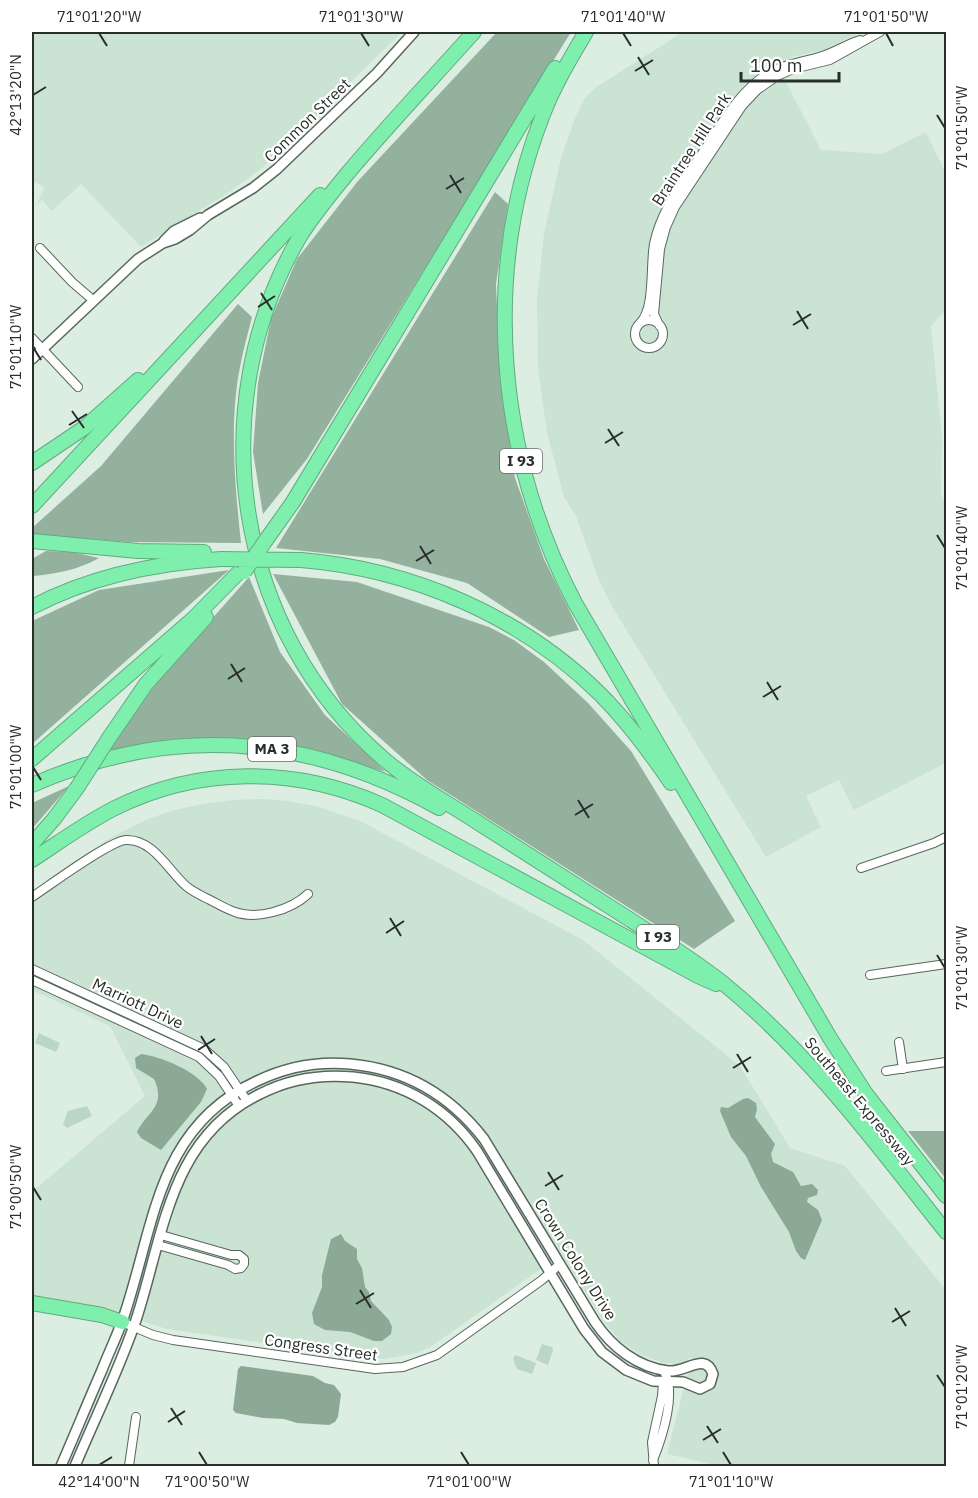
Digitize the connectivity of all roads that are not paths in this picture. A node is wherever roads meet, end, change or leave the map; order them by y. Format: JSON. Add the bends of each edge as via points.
{"nodes":[{"id":1,"x":414,"y":32,"type":"edge"},
{"id":2,"x":474,"y":32,"type":"edge"},
{"id":3,"x":577,"y":32,"type":"edge"},
{"id":4,"x":586,"y":32,"type":"edge"},
{"id":5,"x":876,"y":33,"type":"edge"},
{"id":6,"x":806,"y":63,"type":"junction"},
{"id":7,"x":385,"y":130,"type":"junction"},
{"id":8,"x":40,"y":248,"type":"dead end"},
{"id":9,"x":94,"y":301,"type":"junction"},
{"id":10,"x":640,"y":323,"type":"junction"},
{"id":11,"x":659,"y":325,"type":"junction"},
{"id":12,"x":32,"y":339,"type":"edge"},
{"id":13,"x":182,"y":345,"type":"junction"},
{"id":14,"x":42,"y":350,"type":"junction"},
{"id":15,"x":32,"y":359,"type":"edge"},
{"id":16,"x":78,"y":387,"type":"dead end"},
{"id":17,"x":32,"y":463,"type":"edge"},
{"id":18,"x":32,"y":506,"type":"edge"},
{"id":19,"x":32,"y":541,"type":"edge"},
{"id":20,"x":221,"y":555,"type":"junction"},
{"id":21,"x":243,"y":571,"type":"junction"},
{"id":22,"x":32,"y":608,"type":"edge"},
{"id":23,"x":32,"y":759,"type":"edge"},
{"id":24,"x":32,"y":785,"type":"edge"},
{"id":25,"x":501,"y":837,"type":"junction"},
{"id":26,"x":945,"y":841,"type":"edge"},
{"id":27,"x":32,"y":844,"type":"edge"},
{"id":28,"x":723,"y":856,"type":"junction"},
{"id":29,"x":32,"y":860,"type":"edge"},
{"id":30,"x":861,"y":868,"type":"dead end"},
{"id":31,"x":308,"y":894,"type":"dead end"},
{"id":32,"x":32,"y":897,"type":"edge"},
{"id":33,"x":946,"y":964,"type":"edge"},
{"id":34,"x":32,"y":969,"type":"edge"},
{"id":35,"x":870,"y":975,"type":"dead end"},
{"id":36,"x":32,"y":980,"type":"edge"},
{"id":37,"x":732,"y":991,"type":"junction"},
{"id":38,"x":899,"y":1042,"type":"dead end"},
{"id":39,"x":946,"y":1062,"type":"edge"},
{"id":40,"x":903,"y":1068,"type":"junction"},
{"id":41,"x":885,"y":1071,"type":"dead end"},
{"id":42,"x":236,"y":1092,"type":"junction"},
{"id":43,"x":243,"y":1103,"type":"junction"},
{"id":44,"x":946,"y":1197,"type":"edge"},
{"id":45,"x":946,"y":1232,"type":"edge"},
{"id":46,"x":160,"y":1235,"type":"junction"},
{"id":47,"x":158,"y":1245,"type":"junction"},
{"id":48,"x":560,"y":1264,"type":"junction"},
{"id":49,"x":551,"y":1273,"type":"junction"},
{"id":50,"x":32,"y":1303,"type":"edge"},
{"id":51,"x":128,"y":1325,"type":"junction"},
{"id":52,"x":692,"y":1365,"type":"junction"},
{"id":53,"x":663,"y":1370,"type":"junction"},
{"id":54,"x":666,"y":1383,"type":"junction"},
{"id":55,"x":692,"y":1386,"type":"junction"},
{"id":56,"x":136,"y":1417,"type":"dead end"},
{"id":57,"x":654,"y":1463,"type":"edge"},
{"id":58,"x":61,"y":1467,"type":"edge"},
{"id":59,"x":75,"y":1467,"type":"edge"},
{"id":60,"x":129,"y":1467,"type":"edge"}],
"edges":[{"from":1,"to":9,"type":"street","name":"Common Street","via":[[283,164],[190,230],[131,265]]},
{"from":2,"to":7,"type":"highway","number":"I 93"},
{"from":3,"to":21,"type":"highway","bridge":true,"via":[[293,502]]},
{"from":4,"to":28,"type":"highway","number":"I 93","via":[[543,115],[525,169],[513,227],[505,332],[514,426],[534,506],[565,582]]},
{"from":5,"to":6,"type":"street","via":[[830,60]]},
{"from":6,"to":10,"type":"street","name":"Braintree Hill Park","via":[[770,72],[744,93],[669,203],[652,254],[648,312]]},
{"from":6,"to":11,"type":"street","name":"Braintree Hill Park","via":[[777,76],[749,98],[675,207],[660,249],[654,314]]},
{"from":7,"to":13,"type":"highway","via":[[354,157]]},
{"from":7,"to":25,"type":"highway","number":"I 93","via":[[305,228],[267,307],[245,405],[243,477],[249,524],[260,570],[277,615],[298,657],[327,700],[394,767]]},
{"from":8,"to":9,"type":"street"},
{"from":9,"to":14,"type":"street","name":"Common Street"},
{"from":10,"to":11,"type":"street","via":[[648,320]]},
{"from":10,"to":11,"type":"street","via":[[636,338],[648,347],[660,341]]},
{"from":12,"to":14,"type":"street"},
{"from":13,"to":17,"type":"highway","via":[[84,428]]},
{"from":13,"to":18,"type":"highway"},
{"from":14,"to":15,"type":"street","name":"Common Street"},
{"from":14,"to":16,"type":"street"},
{"from":19,"to":20,"type":"highway"},
{"from":20,"to":22,"type":"highway","via":[[127,571],[76,587]]},
{"from":20,"to":28,"type":"highway","bridge":true,"via":[[301,560],[372,572],[435,591],[495,617],[546,649],[623,718]]},
{"from":21,"to":23,"type":"highway"},
{"from":21,"to":27,"type":"highway","bridge":true,"via":[[150,679],[77,788]]},
{"from":24,"to":25,"type":"highway","number":"MA 3","via":[[88,764],[145,750],[203,745],[263,748],[309,756],[366,773]]},
{"from":25,"to":37,"type":"highway","name":"Southeast Expressway","number":"I 93","via":[[676,949]]},
{"from":26,"to":30,"type":"street"},
{"from":28,"to":44,"type":"highway","name":"Southeast Expressway","number":"I 93","via":[[850,1072]]},
{"from":29,"to":37,"type":"highway","via":[[104,814],[164,788],[233,776],[302,779],[382,805]]},
{"from":31,"to":32,"type":"street","via":[[280,909],[237,913],[191,890],[147,846],[126,840],[108,847]]},
{"from":33,"to":35,"type":"street"},
{"from":34,"to":42,"type":"street","name":"Marriott Drive","via":[[200,1047],[224,1066]]},
{"from":36,"to":42,"type":"street","name":"Marriott Drive","via":[[199,1057]]},
{"from":37,"to":45,"type":"highway","name":"Southeast Expressway","number":"I 93","via":[[818,1072]]},
{"from":38,"to":40,"type":"street"},
{"from":39,"to":40,"type":"street"},
{"from":40,"to":41,"type":"street"},
{"from":42,"to":43,"type":"street","name":"Marriott Drive"},
{"from":42,"to":48,"type":"street","name":"Crown Colony Drive","via":[[277,1072],[327,1063],[376,1068],[419,1083],[446,1100],[480,1134]]},
{"from":42,"to":51,"type":"street","name":"Crown Colony Drive","via":[[197,1125],[169,1168],[158,1198]]},
{"from":43,"to":46,"type":"street","name":"Crown Colony Drive","via":[[211,1130],[189,1159]]},
{"from":43,"to":49,"type":"street","name":"Crown Colony Drive","via":[[282,1084],[327,1076],[380,1082],[418,1097],[447,1118],[470,1142]]},
{"from":46,"to":47,"type":"street","name":"Crown Colony Drive"},
{"from":46,"to":47,"type":"street","via":[[237,1255],[231,1260],[233,1268]]},
{"from":47,"to":51,"type":"street","name":"Crown Colony Drive"},
{"from":48,"to":49,"type":"street","name":"Congress Street"},
{"from":48,"to":53,"type":"street","name":"Crown Colony Drive","via":[[611,1343],[638,1361]]},
{"from":49,"to":51,"type":"street","name":"Congress Street","via":[[437,1355],[391,1369],[165,1338]]},
{"from":49,"to":54,"type":"street","name":"Crown Colony Drive","via":[[587,1334],[606,1356],[632,1373]]},
{"from":50,"to":51,"type":"highway","via":[[102,1315]]},
{"from":51,"to":58,"type":"street","name":"Crown Colony Drive"},
{"from":51,"to":59,"type":"street","name":"Crown Colony Drive"},
{"from":52,"to":53,"type":"street","via":[[677,1371]]},
{"from":52,"to":55,"type":"street","via":[[687,1376]]},
{"from":52,"to":55,"type":"street","via":[[705,1364],[713,1377],[705,1388]]},
{"from":53,"to":54,"type":"street"},
{"from":54,"to":55,"type":"street","name":"Crown Colony Drive"},
{"from":54,"to":57,"type":"street","via":[[651,1445]]},
{"from":56,"to":60,"type":"street"}]}
